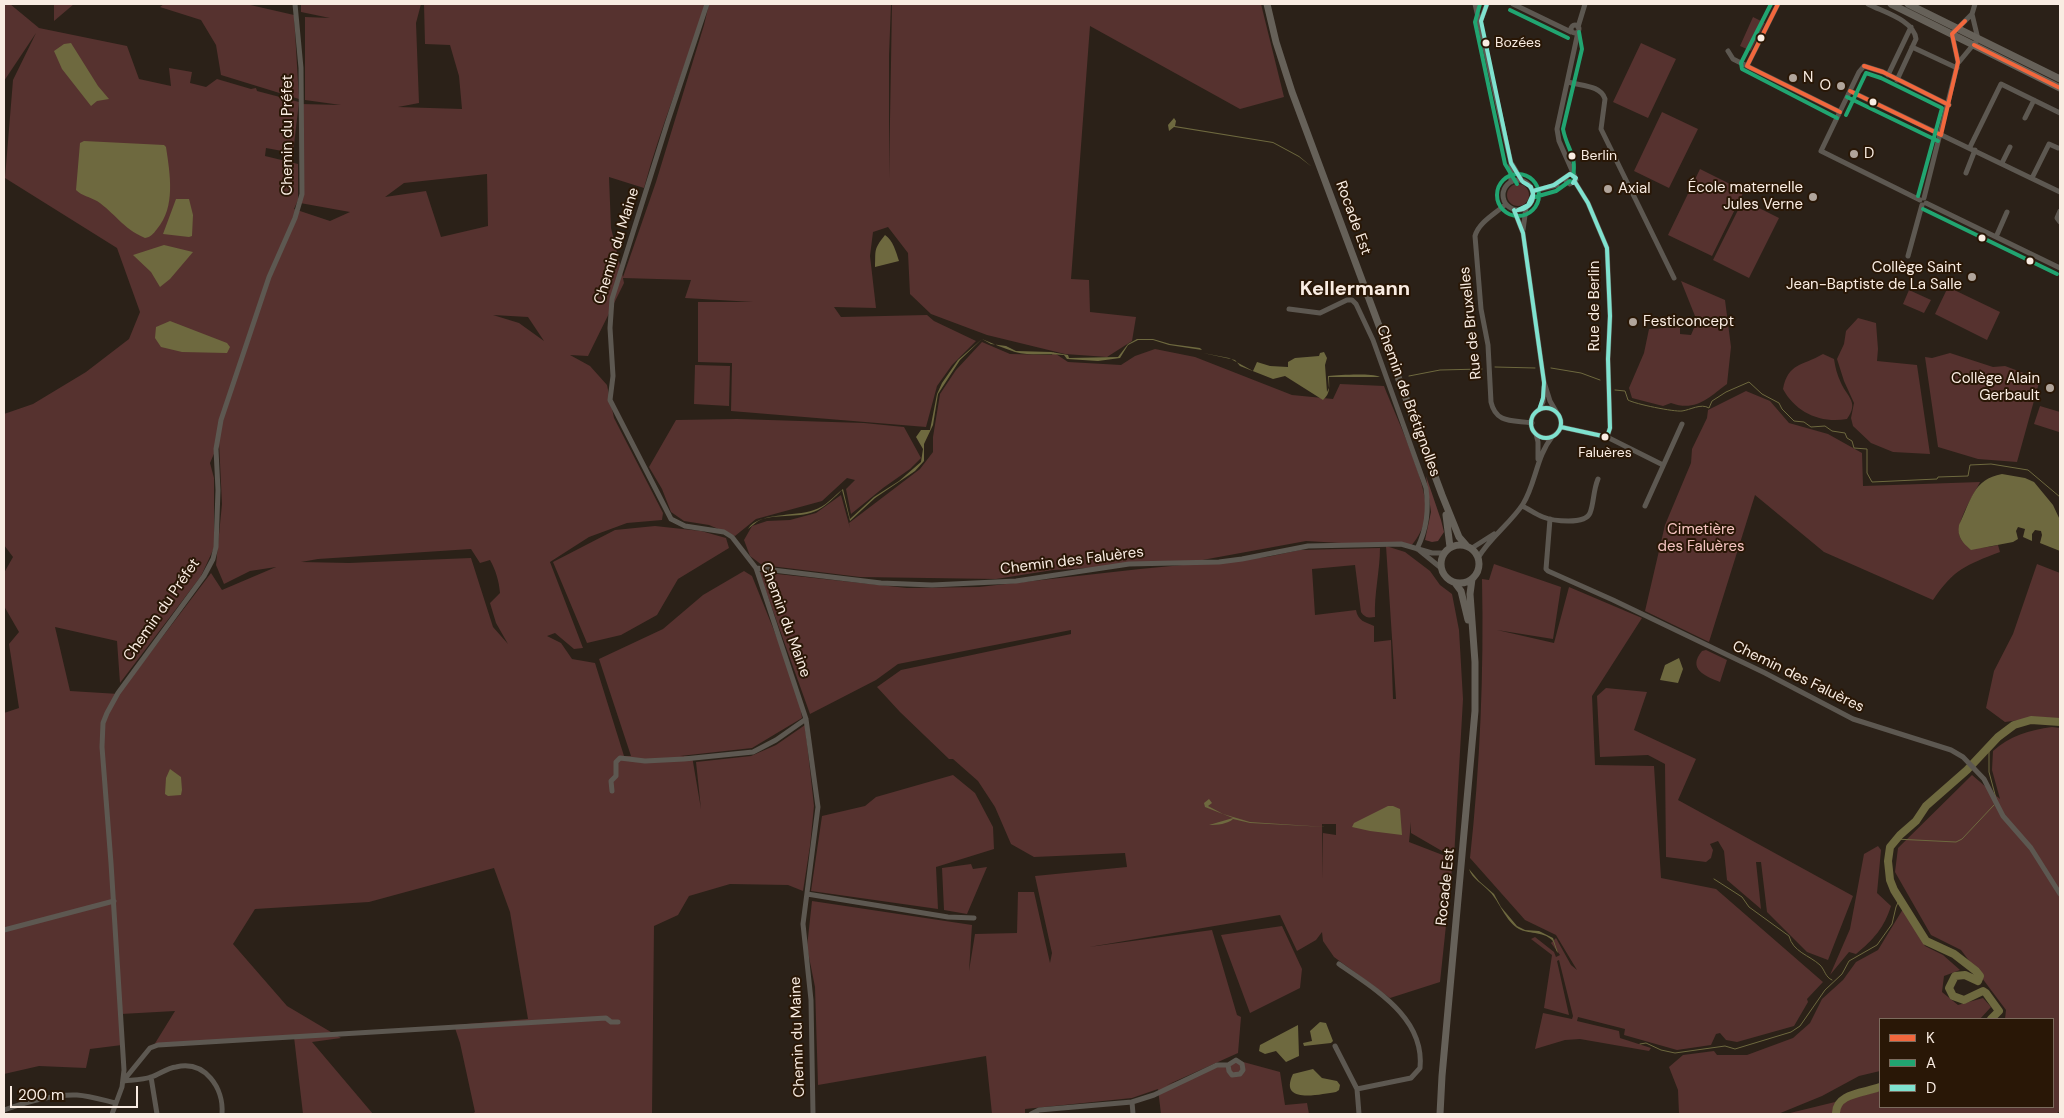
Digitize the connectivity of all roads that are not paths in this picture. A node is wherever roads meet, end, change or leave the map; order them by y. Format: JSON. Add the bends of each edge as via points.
{"nodes":[{"id":1,"x":296,"y":4,"type":"edge"},
{"id":2,"x":707,"y":4,"type":"edge"},
{"id":3,"x":1267,"y":4,"type":"edge"},
{"id":4,"x":1475,"y":4,"type":"edge"},
{"id":5,"x":1487,"y":4,"type":"edge"},
{"id":6,"x":1513,"y":4,"type":"edge"},
{"id":7,"x":1585,"y":4,"type":"edge"},
{"id":8,"x":1778,"y":4,"type":"edge"},
{"id":9,"x":1868,"y":4,"type":"edge"},
{"id":10,"x":1891,"y":4,"type":"edge"},
{"id":11,"x":1908,"y":4,"type":"edge"},
{"id":12,"x":1975,"y":4,"type":"edge"},
{"id":13,"x":1972,"y":14,"type":"junction"},
{"id":14,"x":1481,"y":21,"type":"junction"},
{"id":15,"x":1965,"y":21,"type":"junction"},
{"id":16,"x":1974,"y":25,"type":"junction"},
{"id":17,"x":1911,"y":27,"type":"junction"},
{"id":18,"x":1574,"y":29,"type":"junction"},
{"id":19,"x":1954,"y":31,"type":"junction"},
{"id":20,"x":1976,"y":42,"type":"junction"},
{"id":21,"x":1912,"y":47,"type":"junction"},
{"id":22,"x":1957,"y":48,"type":"junction"},
{"id":23,"x":1728,"y":51,"type":"dead end"},
{"id":24,"x":1967,"y":51,"type":"junction"},
{"id":25,"x":1958,"y":62,"type":"junction"},
{"id":26,"x":1747,"y":66,"type":"junction"},
{"id":27,"x":1957,"y":68,"type":"junction"},
{"id":28,"x":1888,"y":74,"type":"junction"},
{"id":29,"x":2060,"y":79,"type":"edge"},
{"id":30,"x":1897,"y":80,"type":"junction"},
{"id":31,"x":1568,"y":82,"type":"junction"},
{"id":32,"x":2060,"y":88,"type":"edge"},
{"id":33,"x":1850,"y":91,"type":"junction"},
{"id":34,"x":2034,"y":100,"type":"junction"},
{"id":35,"x":1948,"y":105,"type":"junction"},
{"id":36,"x":1840,"y":112,"type":"junction"},
{"id":37,"x":2060,"y":113,"type":"edge"},
{"id":38,"x":2025,"y":118,"type":"dead end"},
{"id":39,"x":1941,"y":135,"type":"junction"},
{"id":40,"x":1970,"y":147,"type":"junction"},
{"id":41,"x":2010,"y":147,"type":"dead end"},
{"id":42,"x":2058,"y":148,"type":"dead end"},
{"id":43,"x":1975,"y":150,"type":"junction"},
{"id":44,"x":1511,"y":163,"type":"junction"},
{"id":45,"x":2002,"y":163,"type":"junction"},
{"id":46,"x":1569,"y":164,"type":"junction"},
{"id":47,"x":1966,"y":173,"type":"dead end"},
{"id":48,"x":1574,"y":175,"type":"junction"},
{"id":49,"x":1567,"y":177,"type":"junction"},
{"id":50,"x":2032,"y":178,"type":"junction"},
{"id":51,"x":1522,"y":181,"type":"junction"},
{"id":52,"x":1511,"y":182,"type":"junction"},
{"id":53,"x":1572,"y":183,"type":"junction"},
{"id":54,"x":1554,"y":185,"type":"junction"},
{"id":55,"x":1532,"y":191,"type":"junction"},
{"id":56,"x":2060,"y":192,"type":"edge"},
{"id":57,"x":1923,"y":202,"type":"junction"},
{"id":58,"x":1506,"y":204,"type":"junction"},
{"id":59,"x":1526,"y":208,"type":"junction"},
{"id":60,"x":1514,"y":210,"type":"junction"},
{"id":61,"x":2060,"y":211,"type":"edge"},
{"id":62,"x":2007,"y":212,"type":"dead end"},
{"id":63,"x":2060,"y":222,"type":"edge"},
{"id":64,"x":1523,"y":234,"type":"junction"},
{"id":65,"x":1996,"y":237,"type":"junction"},
{"id":66,"x":1908,"y":256,"type":"dead end"},
{"id":67,"x":2060,"y":268,"type":"edge"},
{"id":68,"x":1674,"y":278,"type":"dead end"},
{"id":69,"x":1289,"y":309,"type":"dead end"},
{"id":70,"x":1544,"y":382,"type":"junction"},
{"id":71,"x":1539,"y":410,"type":"junction"},
{"id":72,"x":1558,"y":413,"type":"junction"},
{"id":73,"x":1532,"y":423,"type":"junction"},
{"id":74,"x":1682,"y":424,"type":"dead end"},
{"id":75,"x":1561,"y":427,"type":"junction"},
{"id":76,"x":1536,"y":434,"type":"junction"},
{"id":77,"x":1552,"y":437,"type":"junction"},
{"id":78,"x":1607,"y":437,"type":"junction"},
{"id":79,"x":1538,"y":462,"type":"junction"},
{"id":80,"x":1663,"y":465,"type":"junction"},
{"id":81,"x":1598,"y":479,"type":"dead end"},
{"id":82,"x":1442,"y":495,"type":"junction"},
{"id":83,"x":1522,"y":506,"type":"junction"},
{"id":84,"x":1645,"y":506,"type":"dead end"},
{"id":85,"x":1550,"y":519,"type":"junction"},
{"id":86,"x":1498,"y":531,"type":"junction"},
{"id":87,"x":1450,"y":547,"type":"junction"},
{"id":88,"x":1469,"y":547,"type":"junction"},
{"id":89,"x":1418,"y":549,"type":"junction"},
{"id":90,"x":1443,"y":553,"type":"junction"},
{"id":91,"x":1478,"y":558,"type":"junction"},
{"id":92,"x":756,"y":568,"type":"junction"},
{"id":93,"x":1441,"y":568,"type":"junction"},
{"id":94,"x":1472,"y":579,"type":"junction"},
{"id":95,"x":1455,"y":583,"type":"junction"},
{"id":96,"x":1475,"y":662,"type":"junction"},
{"id":97,"x":806,"y":719,"type":"junction"},
{"id":98,"x":612,"y":791,"type":"dead end"},
{"id":99,"x":807,"y":894,"type":"junction"},
{"id":100,"x":2060,"y":894,"type":"edge"},
{"id":101,"x":114,"y":901,"type":"junction"},
{"id":102,"x":974,"y":918,"type":"dead end"},
{"id":103,"x":4,"y":930,"type":"edge"},
{"id":104,"x":1339,"y":964,"type":"dead end"},
{"id":105,"x":618,"y":1022,"type":"dead end"},
{"id":106,"x":1335,"y":1046,"type":"dead end"},
{"id":107,"x":1228,"y":1065,"type":"dead end"},
{"id":108,"x":151,"y":1078,"type":"junction"},
{"id":109,"x":124,"y":1081,"type":"junction"},
{"id":110,"x":1357,"y":1089,"type":"junction"},
{"id":111,"x":1132,"y":1102,"type":"junction"},
{"id":112,"x":116,"y":1103,"type":"junction"},
{"id":113,"x":4,"y":1110,"type":"edge"},
{"id":114,"x":112,"y":1114,"type":"edge"},
{"id":115,"x":158,"y":1114,"type":"edge"},
{"id":116,"x":222,"y":1114,"type":"edge"},
{"id":117,"x":813,"y":1114,"type":"edge"},
{"id":118,"x":1031,"y":1114,"type":"edge"},
{"id":119,"x":1133,"y":1114,"type":"edge"},
{"id":120,"x":1359,"y":1114,"type":"edge"},
{"id":121,"x":1440,"y":1114,"type":"edge"}],
"edges":[{"from":1,"to":101,"type":"street","name":"Chemin du Préfet","via":[[302,194],[269,276],[220,425],[216,450],[217,535],[213,559],[118,693],[104,723],[102,747]]},
{"from":2,"to":92,"type":"street","name":"Chemin du Maine","via":[[612,298],[613,376],[610,400],[671,519],[685,526],[724,532],[732,537]]},
{"from":3,"to":82,"type":"main road","name":"Rocade Est","via":[[1292,92]]},
{"from":4,"to":14,"type":"street"},
{"from":5,"to":14,"type":"street"},
{"from":6,"to":18,"type":"street","via":[[1558,26]]},
{"from":7,"to":18,"type":"street","via":[[1583,15]]},
{"from":8,"to":26,"type":"street"},
{"from":9,"to":17,"type":"street"},
{"from":10,"to":19,"type":"main road"},
{"from":11,"to":19,"type":"main road"},
{"from":12,"to":13,"type":"street"},
{"from":13,"to":15,"type":"street"},
{"from":13,"to":16,"type":"street"},
{"from":14,"to":44,"type":"street"},
{"from":15,"to":16,"type":"street"},
{"from":15,"to":19,"type":"street"},
{"from":16,"to":20,"type":"street","via":[[1978,33]]},
{"from":17,"to":21,"type":"street","via":[[1916,39]]},
{"from":17,"to":28,"type":"street"},
{"from":18,"to":31,"type":"street","via":[[1576,48]]},
{"from":19,"to":20,"type":"main road"},
{"from":19,"to":22,"type":"street","via":[[1952,40]]},
{"from":20,"to":24,"type":"street"},
{"from":20,"to":29,"type":"main road"},
{"from":20,"to":32,"type":"main road"},
{"from":21,"to":27,"type":"street"},
{"from":21,"to":30,"type":"street"},
{"from":22,"to":24,"type":"street"},
{"from":22,"to":25,"type":"street"},
{"from":23,"to":26,"type":"street","via":[[1733,59]]},
{"from":24,"to":25,"type":"street"},
{"from":25,"to":27,"type":"street"},
{"from":26,"to":36,"type":"street"},
{"from":27,"to":35,"type":"street"},
{"from":28,"to":30,"type":"street"},
{"from":28,"to":33,"type":"street","via":[[1864,66]]},
{"from":30,"to":35,"type":"street"},
{"from":31,"to":46,"type":"street","via":[[1557,128]]},
{"from":31,"to":68,"type":"street","via":[[1598,89],[1604,95],[1601,129]]},
{"from":33,"to":36,"type":"street"},
{"from":33,"to":39,"type":"street"},
{"from":34,"to":37,"type":"street"},
{"from":34,"to":38,"type":"street"},
{"from":34,"to":40,"type":"street","via":[[2001,84]]},
{"from":35,"to":39,"type":"street"},
{"from":36,"to":57,"type":"street","via":[[1821,151]]},
{"from":39,"to":40,"type":"street"},
{"from":39,"to":57,"type":"street"},
{"from":40,"to":43,"type":"street"},
{"from":41,"to":45,"type":"street"},
{"from":42,"to":50,"type":"street","via":[[2050,144]]},
{"from":43,"to":45,"type":"street"},
{"from":43,"to":47,"type":"street"},
{"from":44,"to":51,"type":"street"},
{"from":44,"to":52,"type":"street"},
{"from":45,"to":50,"type":"street"},
{"from":46,"to":48,"type":"street"},
{"from":46,"to":49,"type":"street"},
{"from":48,"to":49,"type":"street"},
{"from":48,"to":53,"type":"street"},
{"from":49,"to":53,"type":"street","name":"Rue de Berlin","via":[[1567,182]]},
{"from":49,"to":54,"type":"street"},
{"from":50,"to":56,"type":"street"},
{"from":51,"to":52,"type":"street"},
{"from":51,"to":55,"type":"street","via":[[1529,184]]},
{"from":52,"to":58,"type":"street","via":[[1504,192]]},
{"from":53,"to":54,"type":"street"},
{"from":53,"to":78,"type":"street","name":"Rue de Berlin","via":[[1588,203],[1607,248],[1610,316],[1610,428]]},
{"from":54,"to":55,"type":"street"},
{"from":55,"to":59,"type":"street","via":[[1532,200]]},
{"from":57,"to":65,"type":"street"},
{"from":57,"to":66,"type":"street"},
{"from":58,"to":60,"type":"street"},
{"from":58,"to":73,"type":"street","name":"Rue de Bruxelles","via":[[1482,223],[1475,236],[1491,402],[1493,410],[1502,419]]},
{"from":59,"to":60,"type":"street"},
{"from":59,"to":64,"type":"street"},
{"from":60,"to":64,"type":"street"},
{"from":61,"to":63,"type":"street","via":[[2057,218]]},
{"from":62,"to":65,"type":"street"},
{"from":64,"to":70,"type":"street"},
{"from":65,"to":67,"type":"street"},
{"from":69,"to":89,"type":"street","name":"Chemin de Brétignolles","via":[[1320,313],[1352,300],[1361,312],[1426,488],[1428,511]]},
{"from":70,"to":71,"type":"street"},
{"from":70,"to":72,"type":"street"},
{"from":71,"to":72,"type":"street","via":[[1549,409]]},
{"from":71,"to":73,"type":"street"},
{"from":72,"to":75,"type":"street"},
{"from":73,"to":76,"type":"street"},
{"from":74,"to":80,"type":"street"},
{"from":75,"to":77,"type":"street"},
{"from":75,"to":78,"type":"street"},
{"from":76,"to":77,"type":"street","via":[[1543,438]]},
{"from":76,"to":79,"type":"street"},
{"from":77,"to":79,"type":"street"},
{"from":78,"to":80,"type":"street"},
{"from":79,"to":83,"type":"street"},
{"from":80,"to":84,"type":"street"},
{"from":81,"to":85,"type":"street","via":[[1590,512],[1584,520]]},
{"from":82,"to":87,"type":"main road","name":"Rocade Est"},
{"from":82,"to":88,"type":"main road","name":"Rocade Est","via":[[1459,537]]},
{"from":83,"to":85,"type":"street"},
{"from":83,"to":86,"type":"street"},
{"from":85,"to":100,"type":"street","name":"Chemin des Faluères","via":[[1548,572],[1765,673],[1853,719],[1951,750],[1963,757],[1984,778],[2004,816],[2031,848]]},
{"from":86,"to":88,"type":"street"},
{"from":86,"to":91,"type":"street"},
{"from":87,"to":88,"type":"main road"},
{"from":87,"to":90,"type":"main road"},
{"from":88,"to":91,"type":"main road"},
{"from":89,"to":90,"type":"street","name":"Chemin des Faluères"},
{"from":89,"to":92,"type":"street","name":"Chemin des Faluères","via":[[1401,544],[1308,546],[1242,559],[1109,566],[995,583],[905,584]]},
{"from":89,"to":93,"type":"street","name":"Chemin des Faluères"},
{"from":90,"to":93,"type":"main road"},
{"from":91,"to":94,"type":"main road","via":[[1478,570]]},
{"from":92,"to":97,"type":"street","name":"Chemin du Maine"},
{"from":93,"to":95,"type":"main road","via":[[1446,578]]},
{"from":94,"to":95,"type":"main road"},
{"from":94,"to":96,"type":"main road","name":"Rocade Est","via":[[1470,594]]},
{"from":95,"to":96,"type":"main road","name":"Rocade Est","via":[[1462,591],[1466,606]]},
{"from":96,"to":121,"type":"main road","name":"Rocade Est","via":[[1472,764]]},
{"from":97,"to":98,"type":"street","via":[[753,752],[645,761],[620,758],[616,762],[616,776],[611,782]]},
{"from":97,"to":99,"type":"street","name":"Chemin du Maine","via":[[818,807]]},
{"from":99,"to":102,"type":"street","via":[[948,917]]},
{"from":99,"to":117,"type":"street","name":"Chemin du Maine","via":[[802,933],[810,985]]},
{"from":101,"to":103,"type":"street"},
{"from":101,"to":109,"type":"street","name":"Chemin du Préfet"},
{"from":104,"to":110,"type":"street","via":[[1390,1001],[1405,1017],[1420,1055],[1420,1068],[1411,1078]]},
{"from":105,"to":109,"type":"street","via":[[606,1018],[158,1044],[150,1048]]},
{"from":106,"to":110,"type":"street"},
{"from":107,"to":111,"type":"street","via":[[1217,1065]]},
{"from":108,"to":109,"type":"street"},
{"from":108,"to":115,"type":"street"},
{"from":108,"to":116,"type":"street","via":[[181,1066],[204,1072],[220,1091]]},
{"from":109,"to":112,"type":"street","name":"Chemin du Préfet"},
{"from":110,"to":120,"type":"street"},
{"from":111,"to":118,"type":"street","via":[[1039,1110]]},
{"from":111,"to":119,"type":"street"},
{"from":112,"to":113,"type":"street","via":[[70,1095]]},
{"from":112,"to":114,"type":"street","name":"Chemin du Préfet"}]}
